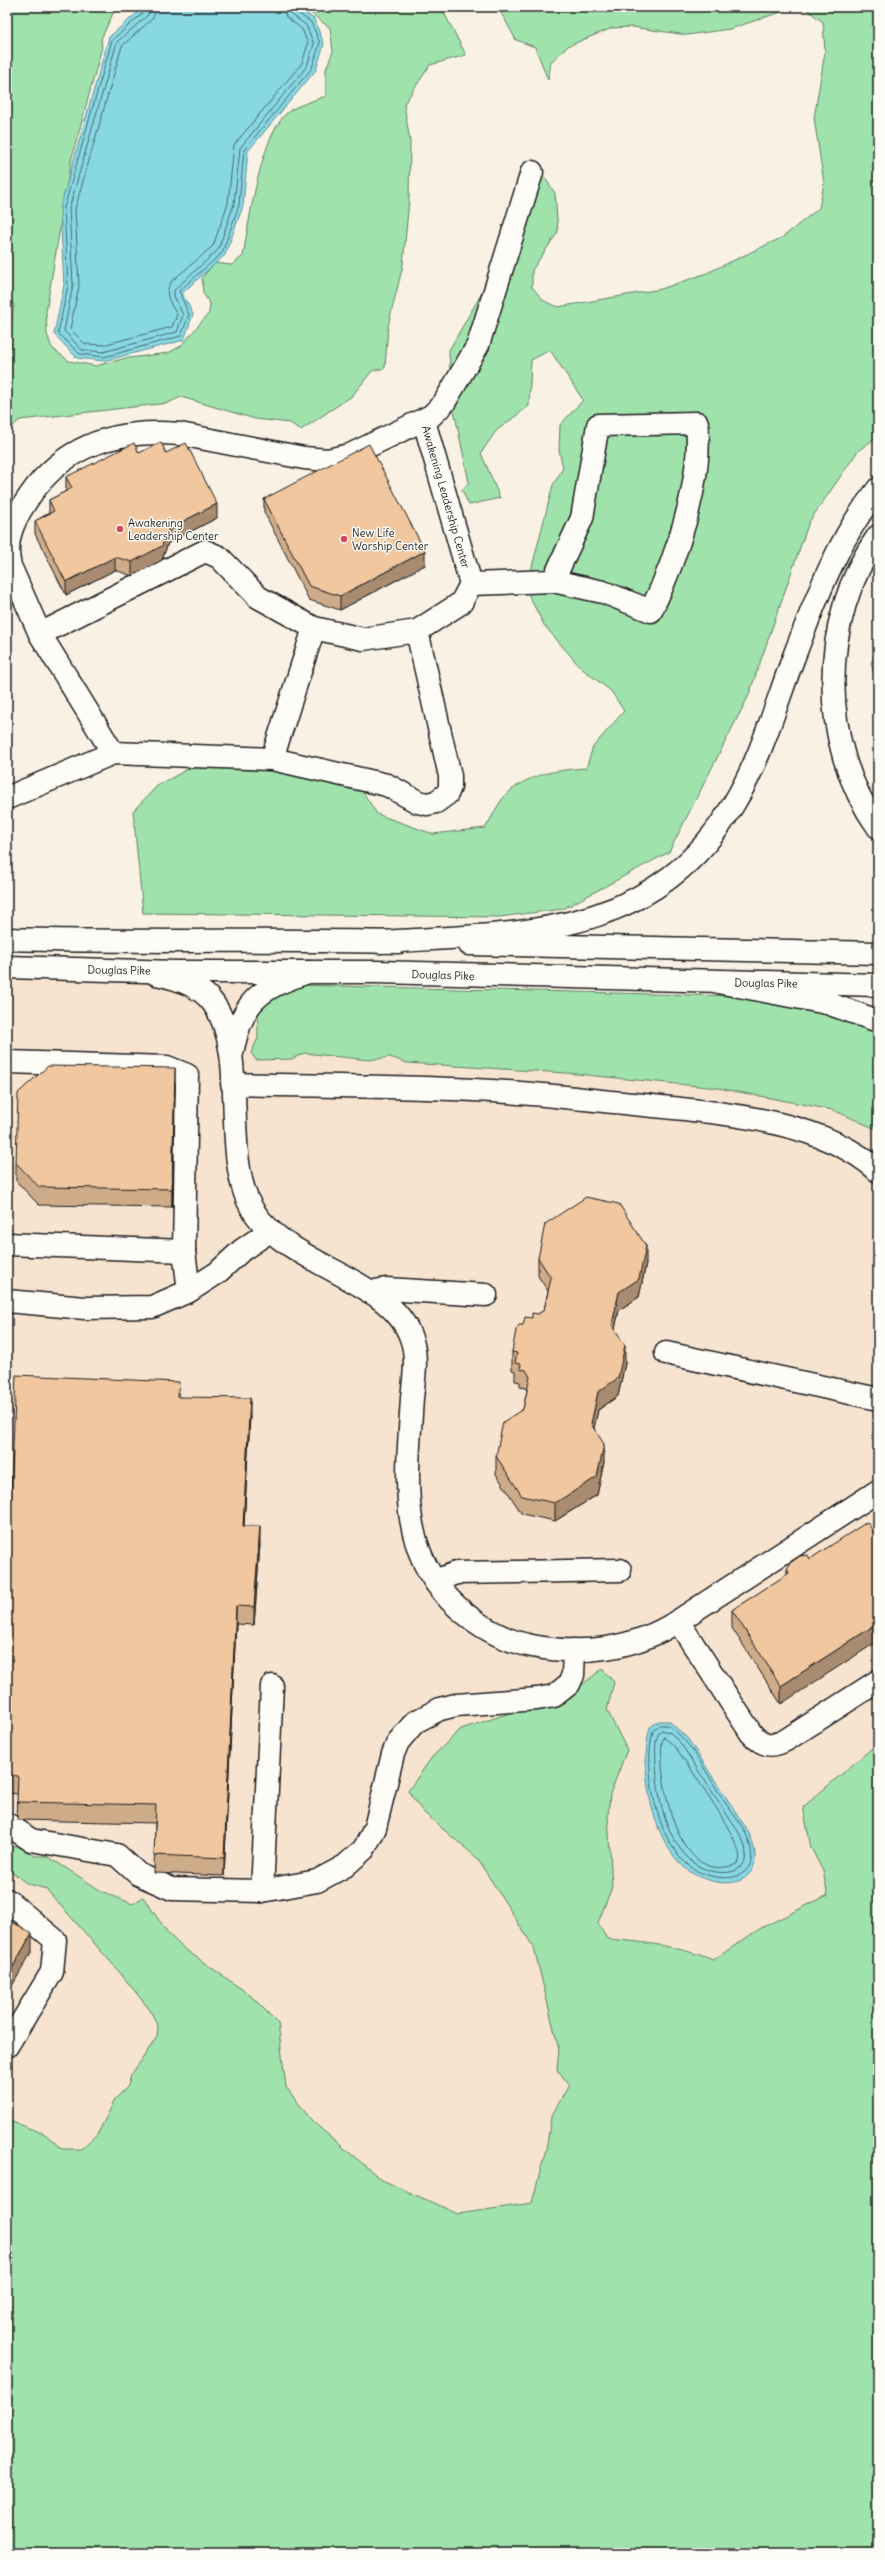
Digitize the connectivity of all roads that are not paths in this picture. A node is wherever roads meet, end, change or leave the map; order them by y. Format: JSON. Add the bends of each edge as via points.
{"nodes":[{"id":1,"x":532,"y":172,"type":"dead end"},
{"id":2,"x":424,"y":421,"type":"junction"},
{"id":3,"x":878,"y":489,"type":"edge"},
{"id":4,"x":878,"y":536,"type":"edge"},
{"id":5,"x":553,"y":581,"type":"junction"},
{"id":6,"x":471,"y":584,"type":"junction"},
{"id":7,"x":314,"y":628,"type":"junction"},
{"id":8,"x":417,"y":631,"type":"junction"},
{"id":9,"x":40,"y":634,"type":"junction"},
{"id":10,"x":113,"y":753,"type":"junction"},
{"id":11,"x":272,"y":759,"type":"junction"},
{"id":12,"x":7,"y":798,"type":"edge"},
{"id":13,"x":878,"y":827,"type":"edge"},
{"id":14,"x":7,"y":939,"type":"edge"},
{"id":15,"x":380,"y":942,"type":"junction"},
{"id":16,"x":878,"y":953,"type":"edge"},
{"id":17,"x":7,"y":967,"type":"edge"},
{"id":18,"x":142,"y":971,"type":"junction"},
{"id":19,"x":311,"y":971,"type":"junction"},
{"id":20,"x":718,"y":982,"type":"junction"},
{"id":21,"x":878,"y":985,"type":"edge"},
{"id":22,"x":878,"y":1021,"type":"edge"},
{"id":23,"x":231,"y":1054,"type":"junction"},
{"id":24,"x":7,"y":1062,"type":"edge"},
{"id":25,"x":232,"y":1084,"type":"junction"},
{"id":26,"x":878,"y":1171,"type":"edge"},
{"id":27,"x":270,"y":1231,"type":"junction"},
{"id":28,"x":7,"y":1244,"type":"edge"},
{"id":29,"x":184,"y":1251,"type":"junction"},
{"id":30,"x":189,"y":1291,"type":"junction"},
{"id":31,"x":370,"y":1292,"type":"junction"},
{"id":32,"x":486,"y":1295,"type":"dead end"},
{"id":33,"x":7,"y":1301,"type":"edge"},
{"id":34,"x":666,"y":1353,"type":"dead end"},
{"id":35,"x":878,"y":1399,"type":"edge"},
{"id":36,"x":878,"y":1491,"type":"edge"},
{"id":37,"x":620,"y":1570,"type":"dead end"},
{"id":38,"x":435,"y":1581,"type":"junction"},
{"id":39,"x":678,"y":1622,"type":"junction"},
{"id":40,"x":574,"y":1650,"type":"junction"},
{"id":41,"x":878,"y":1681,"type":"edge"},
{"id":42,"x":272,"y":1686,"type":"dead end"},
{"id":43,"x":7,"y":1824,"type":"edge"},
{"id":44,"x":262,"y":1891,"type":"junction"},
{"id":45,"x":7,"y":1900,"type":"edge"},
{"id":46,"x":7,"y":2046,"type":"edge"}],
"edges":[{"from":1,"to":2,"type":"main road","via":[[478,345],[444,403]]},
{"from":2,"to":6,"type":"main road","name":"Awakening Leadership Center"},
{"from":2,"to":9,"type":"main road","name":"Awakening Leadership Center","via":[[341,459],[304,458],[160,432],[123,435],[83,447],[57,464],[38,483],[21,508],[10,532],[7,555],[20,592]]},
{"from":3,"to":15,"type":"main road","via":[[851,525],[829,566],[742,789],[710,838],[680,868],[652,890],[621,906],[554,928]]},
{"from":4,"to":13,"type":"main road","via":[[862,562],[845,604],[835,653],[834,704],[844,753],[862,800]]},
{"from":5,"to":5,"type":"main road","via":[[582,518],[598,425],[697,423],[698,439],[689,505],[666,580],[650,611],[603,592]]},
{"from":5,"to":6,"type":"main road"},
{"from":6,"to":8,"type":"main road","via":[[461,603]]},
{"from":7,"to":8,"type":"main road","via":[[363,639]]},
{"from":7,"to":9,"type":"main road","via":[[258,597],[219,557],[205,552]]},
{"from":7,"to":11,"type":"main road"},
{"from":8,"to":11,"type":"main road","via":[[450,776],[450,787],[442,798],[427,804],[418,802],[387,784]]},
{"from":9,"to":10,"type":"main road","name":"Awakening Leadership Center"},
{"from":10,"to":11,"type":"main road"},
{"from":10,"to":12,"type":"main road"},
{"from":14,"to":15,"type":"main road","via":[[145,943],[273,940]]},
{"from":15,"to":16,"type":"main road"},
{"from":17,"to":18,"type":"main road","name":"Douglas Pike"},
{"from":18,"to":19,"type":"main road","name":"Douglas Pike"},
{"from":18,"to":23,"type":"main road","via":[[176,979],[208,997],[218,1011]]},
{"from":19,"to":20,"type":"main road","name":"Douglas Pike"},
{"from":19,"to":23,"type":"main road","via":[[273,986],[254,998],[240,1022]]},
{"from":20,"to":21,"type":"main road","name":"Douglas Pike"},
{"from":20,"to":22,"type":"main road","via":[[827,1003]]},
{"from":23,"to":25,"type":"main road"},
{"from":24,"to":29,"type":"main road","via":[[167,1067],[187,1075]]},
{"from":25,"to":26,"type":"main road","via":[[473,1090],[719,1114],[767,1122],[816,1136],[848,1150]]},
{"from":25,"to":27,"type":"main road","via":[[242,1183],[253,1210]]},
{"from":27,"to":30,"type":"main road","via":[[242,1250],[217,1273]]},
{"from":27,"to":31,"type":"main road","via":[[336,1274]]},
{"from":28,"to":29,"type":"main road"},
{"from":29,"to":30,"type":"main road"},
{"from":30,"to":33,"type":"main road","via":[[152,1307],[85,1308]]},
{"from":31,"to":32,"type":"main road","via":[[386,1289]]},
{"from":31,"to":38,"type":"main road","via":[[386,1302],[398,1315],[408,1329],[414,1347],[408,1499],[416,1544]]},
{"from":34,"to":35,"type":"main road"},
{"from":36,"to":39,"type":"main road"},
{"from":37,"to":38,"type":"main road","via":[[456,1573]]},
{"from":38,"to":40,"type":"main road","via":[[465,1614],[498,1636],[535,1647]]},
{"from":39,"to":40,"type":"main road","via":[[655,1635],[630,1644]]},
{"from":39,"to":41,"type":"main road","via":[[751,1733],[766,1744],[773,1745],[786,1740]]},
{"from":40,"to":44,"type":"main road","via":[[573,1675],[569,1684],[554,1696],[456,1705],[433,1712],[415,1722],[398,1742],[375,1828],[357,1858],[317,1881]]},
{"from":42,"to":44,"type":"main road"},
{"from":43,"to":44,"type":"main road","via":[[31,1840],[117,1855],[138,1874],[172,1888]]},
{"from":45,"to":46,"type":"main road","via":[[55,1940],[52,1972]]}]}
